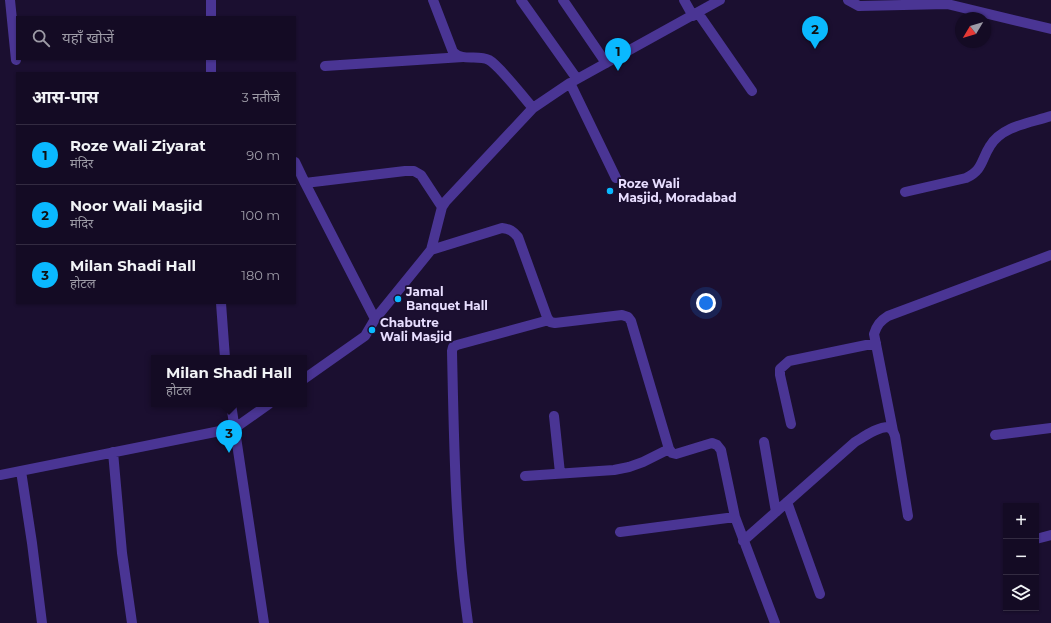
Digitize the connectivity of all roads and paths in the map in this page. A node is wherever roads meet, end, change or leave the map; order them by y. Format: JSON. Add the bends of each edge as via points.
{"nodes":[{"id":1,"x":10,"y":0,"type":"edge"},
{"id":2,"x":212,"y":0,"type":"edge"},
{"id":3,"x":433,"y":0,"type":"edge"},
{"id":4,"x":521,"y":0,"type":"edge"},
{"id":5,"x":563,"y":0,"type":"edge"},
{"id":6,"x":684,"y":0,"type":"edge"},
{"id":7,"x":720,"y":0,"type":"edge"},
{"id":8,"x":848,"y":0,"type":"edge"},
{"id":9,"x":695,"y":14,"type":"junction"},
{"id":10,"x":212,"y":16,"type":"edge"},
{"id":11,"x":1051,"y":29,"type":"edge"},
{"id":12,"x":463,"y":57,"type":"junction"},
{"id":13,"x":16,"y":60,"type":"dead end"},
{"id":14,"x":211,"y":60,"type":"edge"},
{"id":15,"x":606,"y":63,"type":"junction"},
{"id":16,"x":325,"y":66,"type":"dead end"},
{"id":17,"x":211,"y":72,"type":"edge"},
{"id":18,"x":574,"y":81,"type":"junction"},
{"id":19,"x":752,"y":90,"type":"dead end"},
{"id":20,"x":533,"y":108,"type":"junction"},
{"id":21,"x":1051,"y":116,"type":"edge"},
{"id":22,"x":296,"y":164,"type":"edge"},
{"id":23,"x":616,"y":178,"type":"dead end"},
{"id":24,"x":304,"y":184,"type":"junction"},
{"id":25,"x":905,"y":192,"type":"dead end"},
{"id":26,"x":442,"y":207,"type":"junction"},
{"id":27,"x":431,"y":250,"type":"junction"},
{"id":28,"x":1051,"y":255,"type":"edge"},
{"id":29,"x":221,"y":304,"type":"edge"},
{"id":30,"x":375,"y":319,"type":"junction"},
{"id":31,"x":549,"y":320,"type":"junction"},
{"id":32,"x":876,"y":343,"type":"junction"},
{"id":33,"x":225,"y":355,"type":"edge"},
{"id":34,"x":307,"y":377,"type":"edge"},
{"id":35,"x":232,"y":407,"type":"edge"},
{"id":36,"x":265,"y":407,"type":"edge"},
{"id":37,"x":554,"y":416,"type":"dead end"},
{"id":38,"x":791,"y":424,"type":"dead end"},
{"id":39,"x":235,"y":428,"type":"junction"},
{"id":40,"x":1051,"y":428,"type":"edge"},
{"id":41,"x":893,"y":431,"type":"junction"},
{"id":42,"x":995,"y":435,"type":"dead end"},
{"id":43,"x":764,"y":442,"type":"dead end"},
{"id":44,"x":669,"y":449,"type":"junction"},
{"id":45,"x":113,"y":452,"type":"junction"},
{"id":46,"x":21,"y":471,"type":"junction"},
{"id":47,"x":560,"y":473,"type":"junction"},
{"id":48,"x":0,"y":475,"type":"edge"},
{"id":49,"x":525,"y":476,"type":"dead end"},
{"id":50,"x":787,"y":502,"type":"junction"},
{"id":51,"x":776,"y":512,"type":"junction"},
{"id":52,"x":908,"y":516,"type":"dead end"},
{"id":53,"x":735,"y":517,"type":"junction"},
{"id":54,"x":620,"y":532,"type":"dead end"},
{"id":55,"x":1051,"y":535,"type":"edge"},
{"id":56,"x":1039,"y":538,"type":"edge"},
{"id":57,"x":743,"y":541,"type":"junction"},
{"id":58,"x":820,"y":594,"type":"dead end"},
{"id":59,"x":42,"y":623,"type":"edge"},
{"id":60,"x":132,"y":623,"type":"edge"},
{"id":61,"x":264,"y":623,"type":"edge"},
{"id":62,"x":468,"y":623,"type":"edge"},
{"id":63,"x":775,"y":623,"type":"edge"}],
"edges":[{"from":1,"to":13,"type":"street"},
{"from":2,"to":10,"type":"street"},
{"from":3,"to":12,"type":"street","via":[[453,52]]},
{"from":4,"to":18,"type":"street"},
{"from":5,"to":15,"type":"street"},
{"from":6,"to":9,"type":"street"},
{"from":7,"to":9,"type":"street"},
{"from":8,"to":11,"type":"street","via":[[859,6],[947,4]]},
{"from":9,"to":15,"type":"street"},
{"from":9,"to":19,"type":"street"},
{"from":12,"to":16,"type":"street"},
{"from":12,"to":20,"type":"street","via":[[484,58],[495,64]]},
{"from":14,"to":17,"type":"street"},
{"from":15,"to":18,"type":"street"},
{"from":18,"to":20,"type":"street"},
{"from":18,"to":23,"type":"street"},
{"from":20,"to":26,"type":"street"},
{"from":21,"to":25,"type":"street","via":[[1007,130],[990,146],[980,168],[974,174]]},
{"from":22,"to":24,"type":"street"},
{"from":24,"to":26,"type":"street","via":[[414,171],[421,175]]},
{"from":24,"to":30,"type":"street"},
{"from":26,"to":27,"type":"street"},
{"from":27,"to":30,"type":"street"},
{"from":27,"to":31,"type":"street","via":[[502,228],[509,229],[518,237]]},
{"from":28,"to":32,"type":"street","via":[[888,316],[876,326]]},
{"from":29,"to":33,"type":"street"},
{"from":30,"to":34,"type":"street","via":[[365,336]]},
{"from":31,"to":44,"type":"street","via":[[555,323],[622,315],[628,317]]},
{"from":31,"to":62,"type":"street","via":[[453,347],[454,474],[460,563]]},
{"from":32,"to":38,"type":"street","via":[[789,361],[784,365],[780,369],[780,376]]},
{"from":32,"to":41,"type":"street"},
{"from":35,"to":39,"type":"street"},
{"from":36,"to":39,"type":"street"},
{"from":37,"to":47,"type":"street"},
{"from":39,"to":45,"type":"street"},
{"from":39,"to":61,"type":"street"},
{"from":40,"to":42,"type":"street"},
{"from":41,"to":50,"type":"street","via":[[884,427],[855,442]]},
{"from":41,"to":52,"type":"street"},
{"from":43,"to":51,"type":"street"},
{"from":44,"to":47,"type":"street","via":[[629,467]]},
{"from":44,"to":53,"type":"street","via":[[676,454],[712,443],[717,445],[721,450]]},
{"from":45,"to":46,"type":"street"},
{"from":45,"to":60,"type":"street","via":[[122,553]]},
{"from":46,"to":48,"type":"street"},
{"from":46,"to":59,"type":"street"},
{"from":47,"to":49,"type":"street"},
{"from":50,"to":51,"type":"street"},
{"from":50,"to":58,"type":"street"},
{"from":51,"to":57,"type":"street"},
{"from":53,"to":54,"type":"street"},
{"from":53,"to":57,"type":"street"},
{"from":55,"to":56,"type":"street"},
{"from":57,"to":63,"type":"street"}]}
